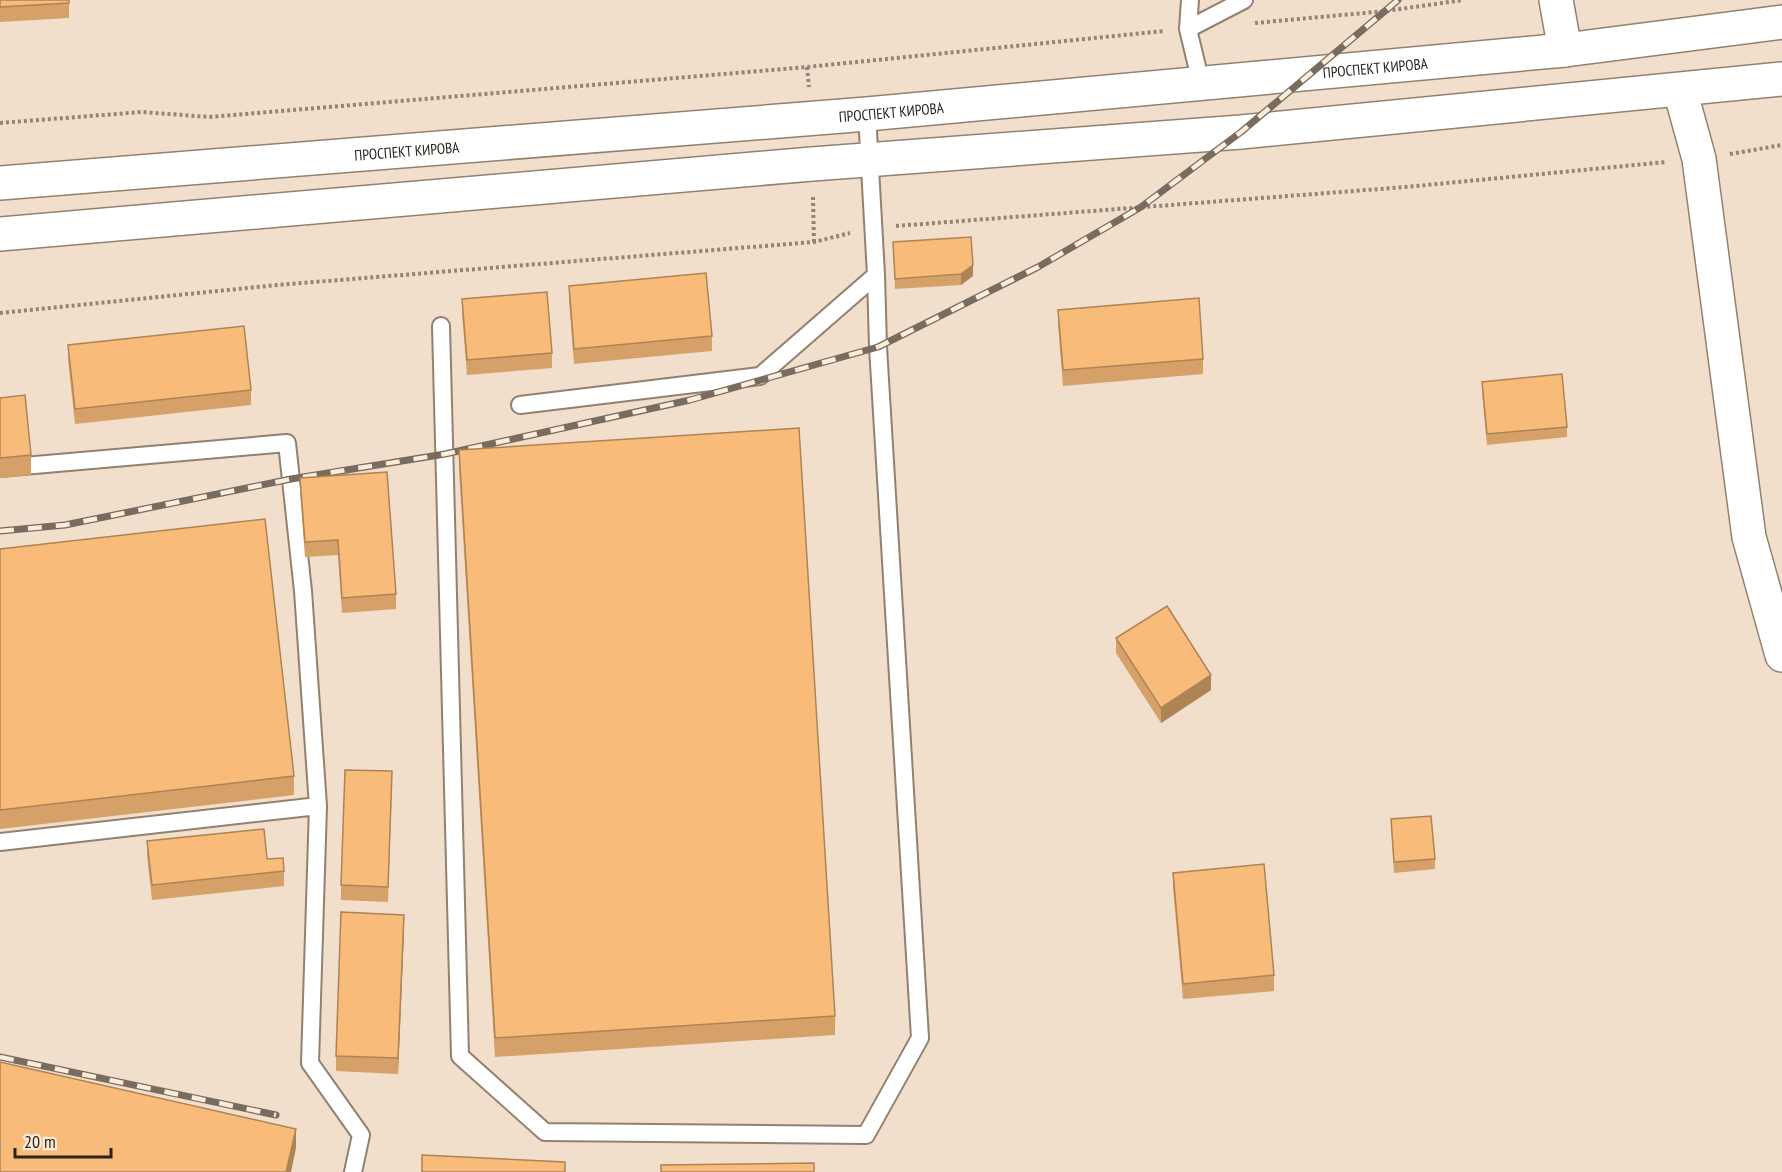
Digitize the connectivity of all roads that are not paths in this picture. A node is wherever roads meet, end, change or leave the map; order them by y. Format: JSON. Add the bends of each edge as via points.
{"nodes":[{"id":1,"x":1190,"y":0,"type":"edge"},
{"id":2,"x":1244,"y":0,"type":"edge"},
{"id":3,"x":1556,"y":0,"type":"edge"},
{"id":4,"x":1782,"y":22,"type":"edge"},
{"id":5,"x":1188,"y":29,"type":"junction"},
{"id":6,"x":1565,"y":50,"type":"junction"},
{"id":7,"x":1782,"y":79,"type":"edge"},
{"id":8,"x":1201,"y":83,"type":"junction"},
{"id":9,"x":1680,"y":90,"type":"junction"},
{"id":10,"x":867,"y":114,"type":"junction"},
{"id":11,"x":869,"y":161,"type":"junction"},
{"id":12,"x":0,"y":183,"type":"edge"},
{"id":13,"x":0,"y":234,"type":"edge"},
{"id":14,"x":876,"y":275,"type":"junction"},
{"id":15,"x":441,"y":326,"type":"dead end"},
{"id":16,"x":520,"y":405,"type":"dead end"},
{"id":17,"x":0,"y":468,"type":"edge"},
{"id":18,"x":1782,"y":655,"type":"edge"},
{"id":19,"x":318,"y":806,"type":"junction"},
{"id":20,"x":0,"y":842,"type":"edge"},
{"id":21,"x":353,"y":1172,"type":"edge"}],
"edges":[{"from":1,"to":5,"type":"lane"},
{"from":2,"to":5,"type":"lane"},
{"from":3,"to":6,"type":"main road"},
{"from":4,"to":6,"type":"main road","name":"ПРОСПЕКТ КИРОВА"},
{"from":5,"to":8,"type":"lane"},
{"from":6,"to":8,"type":"main road","name":"ПРОСПЕКТ КИРОВА"},
{"from":7,"to":9,"type":"main road"},
{"from":8,"to":10,"type":"main road","name":"ПРОСПЕКТ КИРОВА"},
{"from":9,"to":11,"type":"main road","via":[[1241,132]]},
{"from":9,"to":18,"type":"main road","via":[[1699,159],[1749,537]]},
{"from":10,"to":11,"type":"lane"},
{"from":10,"to":12,"type":"main road","name":"ПРОСПЕКТ КИРОВА"},
{"from":11,"to":13,"type":"main road"},
{"from":11,"to":14,"type":"lane"},
{"from":14,"to":15,"type":"lane","via":[[920,1038],[866,1135],[544,1132],[460,1056]]},
{"from":14,"to":16,"type":"lane","via":[[760,376]]},
{"from":17,"to":19,"type":"lane","via":[[287,443],[303,591]]},
{"from":19,"to":20,"type":"lane"},
{"from":19,"to":21,"type":"lane","via":[[310,1063],[361,1135]]}]}
